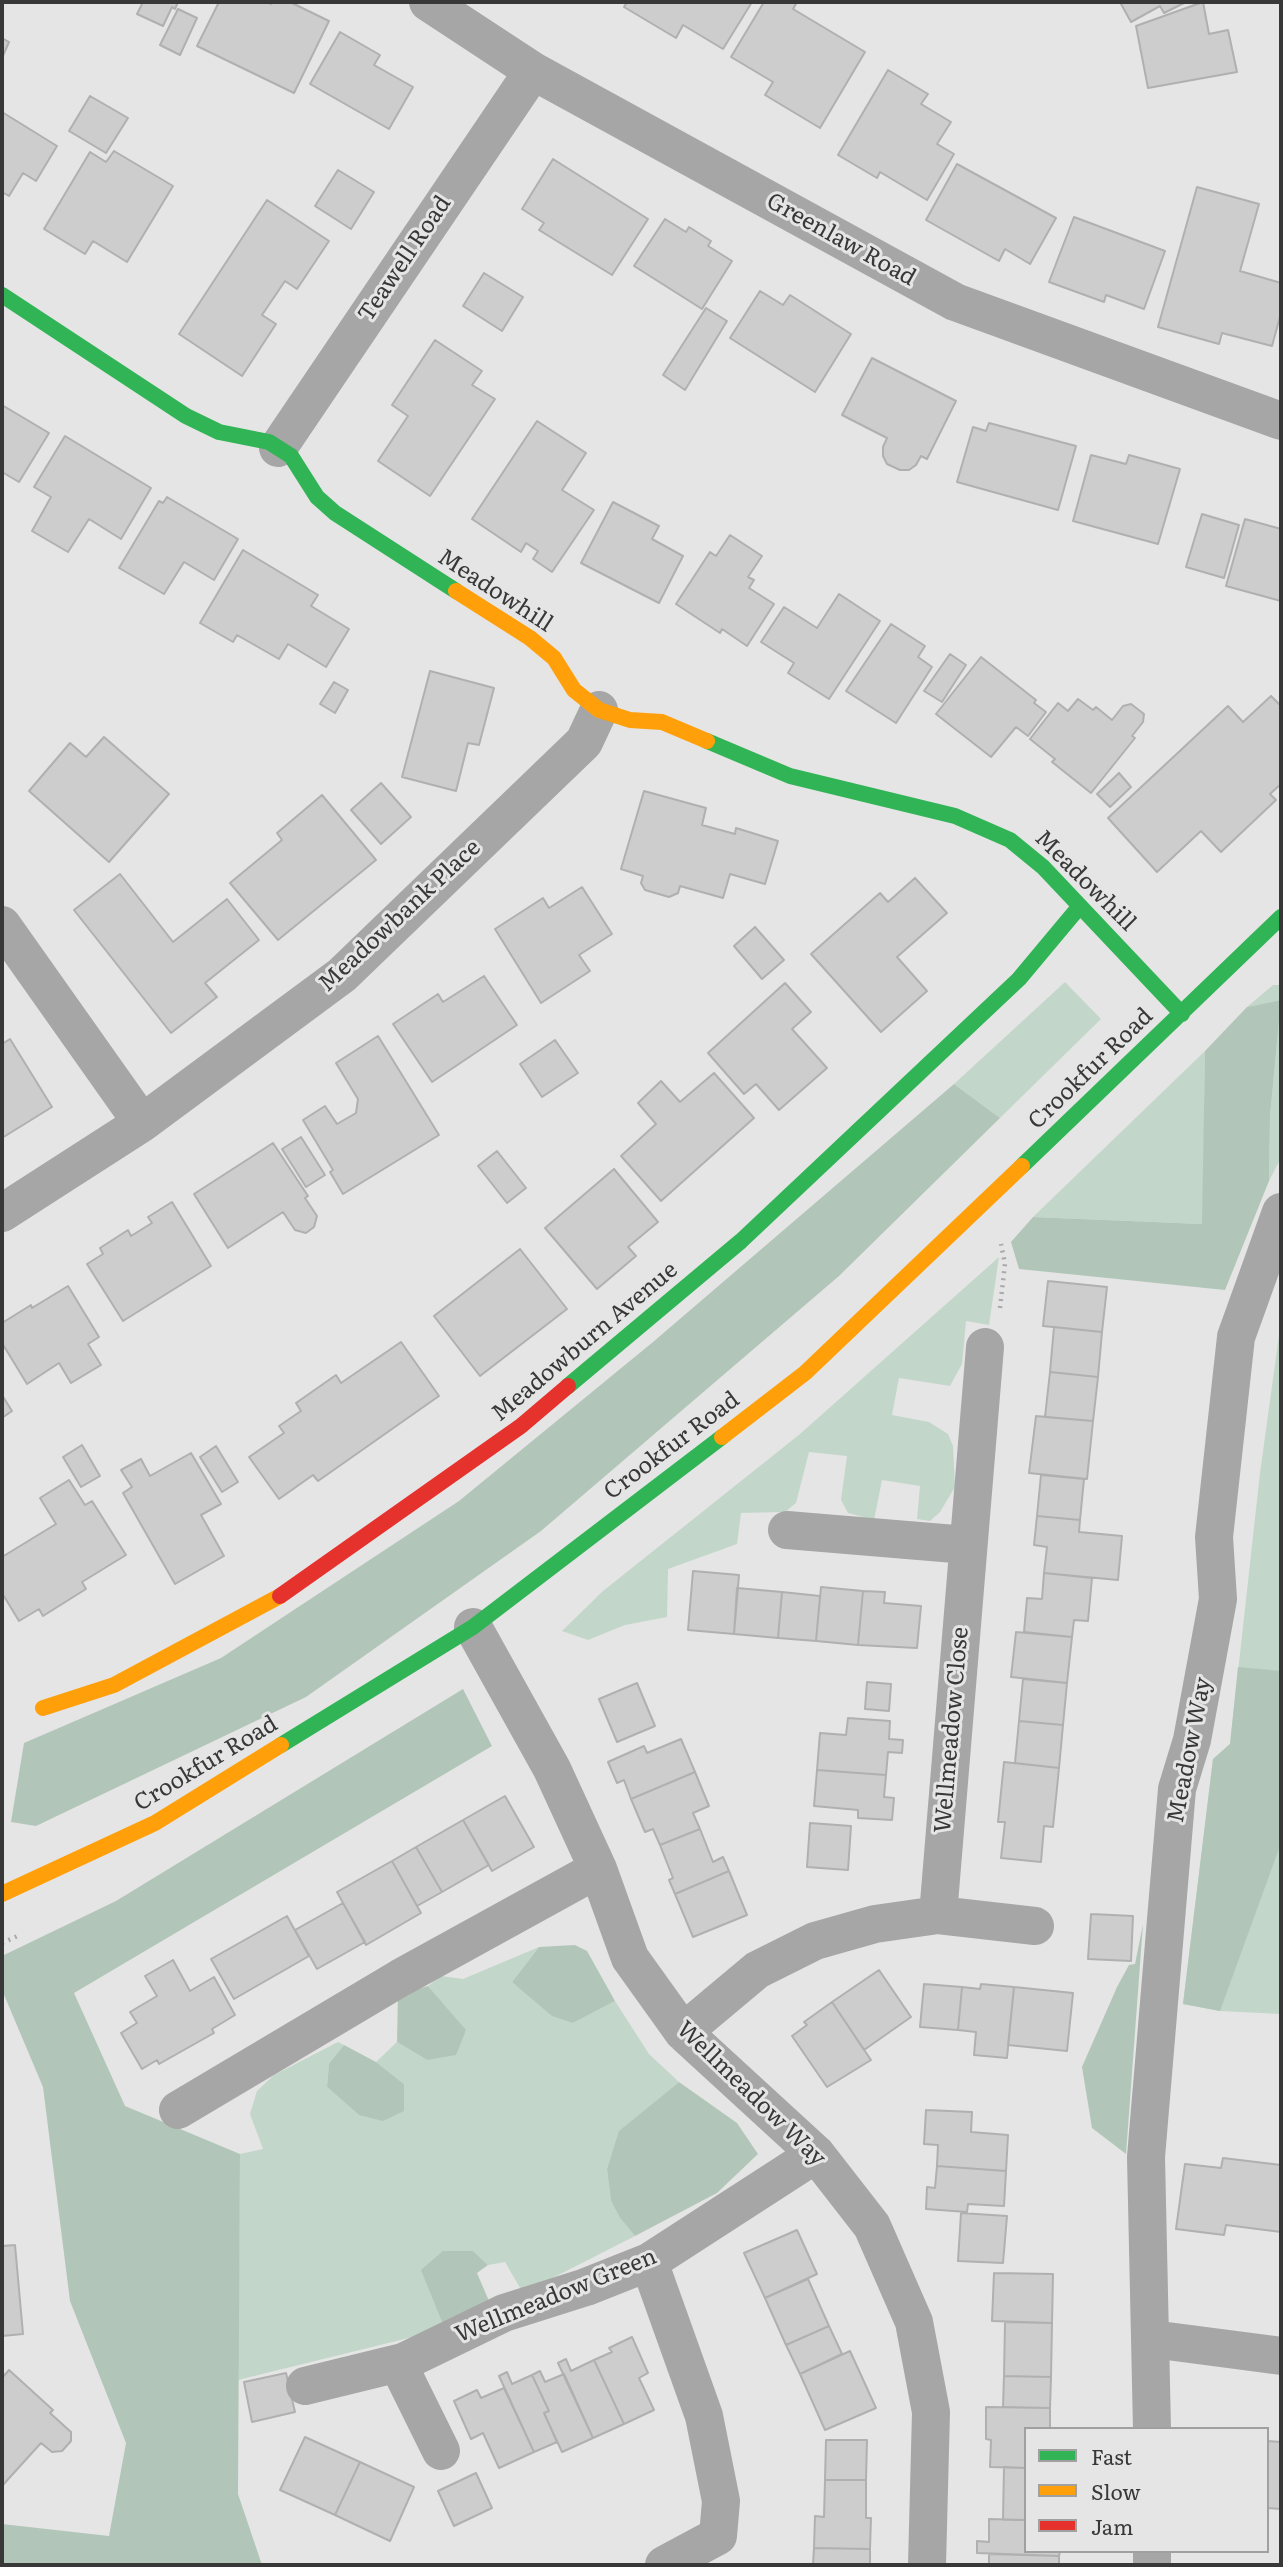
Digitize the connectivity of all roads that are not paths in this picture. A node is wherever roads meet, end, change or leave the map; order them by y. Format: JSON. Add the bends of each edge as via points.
{"nodes":[{"id":1,"x":428,"y":2,"type":"edge"},
{"id":2,"x":533,"y":71,"type":"junction"},
{"id":3,"x":2,"y":295,"type":"edge"},
{"id":4,"x":1281,"y":421,"type":"edge"},
{"id":5,"x":278,"y":448,"type":"junction"},
{"id":6,"x":599,"y":710,"type":"junction"},
{"id":7,"x":1080,"y":906,"type":"junction"},
{"id":8,"x":1281,"y":916,"type":"edge"},
{"id":9,"x":2,"y":925,"type":"edge"},
{"id":10,"x":1182,"y":1014,"type":"junction"},
{"id":11,"x":142,"y":1123,"type":"junction"},
{"id":12,"x":1281,"y":1212,"type":"edge"},
{"id":13,"x":2,"y":1213,"type":"edge"},
{"id":14,"x":985,"y":1347,"type":"road end"},
{"id":15,"x":787,"y":1531,"type":"dead end"},
{"id":16,"x":967,"y":1545,"type":"junction"},
{"id":17,"x":473,"y":1627,"type":"junction"},
{"id":18,"x":43,"y":1708,"type":"dead end"},
{"id":19,"x":598,"y":1869,"type":"junction"},
{"id":20,"x":2,"y":1894,"type":"edge"},
{"id":21,"x":937,"y":1915,"type":"junction"},
{"id":22,"x":1035,"y":1926,"type":"dead end"},
{"id":23,"x":683,"y":2032,"type":"junction"},
{"id":24,"x":178,"y":2110,"type":"dead end"},
{"id":25,"x":816,"y":2154,"type":"junction"},
{"id":26,"x":649,"y":2262,"type":"junction"},
{"id":27,"x":1152,"y":2339,"type":"junction"},
{"id":28,"x":1281,"y":2356,"type":"edge"},
{"id":29,"x":398,"y":2364,"type":"junction"},
{"id":30,"x":305,"y":2386,"type":"dead end"},
{"id":31,"x":1152,"y":2427,"type":"edge"},
{"id":32,"x":441,"y":2451,"type":"dead end"},
{"id":33,"x":664,"y":2565,"type":"edge"},
{"id":34,"x":927,"y":2565,"type":"edge"}],
"edges":[{"from":1,"to":2,"type":"street","name":"Greenlaw Road"},
{"from":2,"to":4,"type":"street","name":"Greenlaw Road","via":[[955,302]]},
{"from":2,"to":5,"type":"street","name":"Teawell Road"},
{"from":3,"to":5,"type":"street","name":"Meadowhill","via":[[186,416],[219,432]]},
{"from":5,"to":6,"type":"street","name":"Meadowhill","via":[[291,456],[317,497],[335,513],[530,638],[554,658],[574,690]]},
{"from":6,"to":7,"type":"street","name":"Meadowhill","via":[[630,720],[662,722],[790,776],[955,816],[1010,840]]},
{"from":6,"to":11,"type":"street","name":"Meadowbank Place","via":[[584,742],[342,975]]},
{"from":7,"to":10,"type":"street","name":"Meadowhill"},
{"from":7,"to":18,"type":"street","name":"Meadowburn Avenue","via":[[1019,979],[741,1241],[521,1426],[290,1590],[114,1685]]},
{"from":8,"to":10,"type":"street","name":"Crookfur Road"},
{"from":9,"to":11,"type":"street"},
{"from":10,"to":17,"type":"street","name":"Crookfur Road","via":[[805,1373]]},
{"from":11,"to":13,"type":"street","name":"Meadowbank Place"},
{"from":12,"to":27,"type":"street","name":"Meadow Way","via":[[1236,1337],[1214,1537],[1218,1600],[1192,1741],[1177,1789],[1146,2157]]},
{"from":14,"to":16,"type":"street","name":"Wellmeadow Close"},
{"from":15,"to":16,"type":"street"},
{"from":16,"to":21,"type":"street","name":"Wellmeadow Close"},
{"from":17,"to":19,"type":"street","name":"Wellmeadow Way","via":[[552,1769]]},
{"from":17,"to":20,"type":"street","name":"Crookfur Road","via":[[155,1823]]},
{"from":19,"to":23,"type":"street","name":"Wellmeadow Way","via":[[630,1958]]},
{"from":19,"to":24,"type":"street","via":[[400,1978]]},
{"from":21,"to":22,"type":"street"},
{"from":21,"to":23,"type":"street","via":[[874,1924],[815,1941],[757,1970]]},
{"from":23,"to":25,"type":"street","name":"Wellmeadow Way"},
{"from":25,"to":26,"type":"street","name":"Wellmeadow Green"},
{"from":25,"to":34,"type":"street","name":"Wellmeadow Way","via":[[872,2226],[914,2322],[931,2412]]},
{"from":26,"to":29,"type":"street","name":"Wellmeadow Green","via":[[504,2313]]},
{"from":26,"to":33,"type":"street","via":[[704,2416],[721,2501],[718,2536]]},
{"from":27,"to":28,"type":"street"},
{"from":27,"to":31,"type":"street","name":"Meadow Way"},
{"from":29,"to":30,"type":"street","name":"Wellmeadow Green"},
{"from":29,"to":32,"type":"street"}]}
